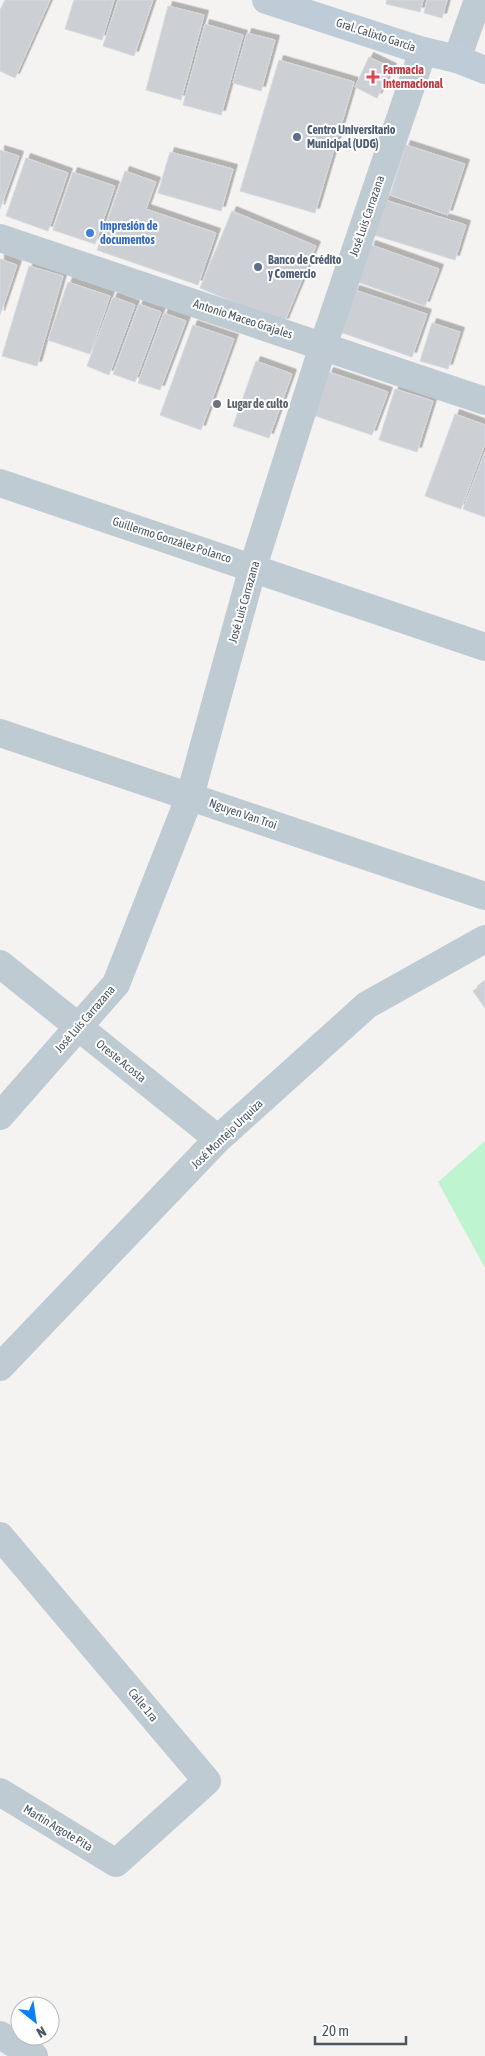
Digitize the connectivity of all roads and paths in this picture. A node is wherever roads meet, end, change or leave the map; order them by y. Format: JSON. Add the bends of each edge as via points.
{"nodes":[{"id":1,"x":266,"y":0,"type":"edge"},
{"id":2,"x":478,"y":0,"type":"edge"},
{"id":3,"x":423,"y":51,"type":"junction"},
{"id":4,"x":457,"y":59,"type":"junction"},
{"id":5,"x":485,"y":70,"type":"edge"},
{"id":6,"x":0,"y":238,"type":"edge"},
{"id":7,"x":323,"y":346,"type":"junction"},
{"id":8,"x":485,"y":401,"type":"edge"},
{"id":9,"x":0,"y":483,"type":"edge"},
{"id":10,"x":253,"y":568,"type":"junction"},
{"id":11,"x":485,"y":646,"type":"edge"},
{"id":12,"x":0,"y":733,"type":"edge"},
{"id":13,"x":190,"y":796,"type":"junction"},
{"id":14,"x":485,"y":896,"type":"edge"},
{"id":15,"x":485,"y":939,"type":"edge"},
{"id":16,"x":0,"y":964,"type":"edge"},
{"id":17,"x":79,"y":1026,"type":"junction"},
{"id":18,"x":0,"y":1116,"type":"edge"},
{"id":19,"x":218,"y":1140,"type":"junction"},
{"id":20,"x":0,"y":1367,"type":"edge"},
{"id":21,"x":0,"y":1536,"type":"edge"},
{"id":22,"x":0,"y":1792,"type":"edge"},
{"id":23,"x":116,"y":1863,"type":"joint"},
{"id":24,"x":0,"y":2035,"type":"edge"},
{"id":25,"x":34,"y":2056,"type":"edge"}],
"edges":[{"from":1,"to":3,"type":"main road","name":"Gral. Calixto García"},
{"from":2,"to":4,"type":"street"},
{"from":3,"to":4,"type":"main road","name":"Gral. Calixto García"},
{"from":3,"to":7,"type":"street","name":"José Luis Carrazana"},
{"from":4,"to":5,"type":"main road","name":"Gral. Calixto García"},
{"from":6,"to":7,"type":"street","name":"Antonio Maceo Grajales"},
{"from":7,"to":8,"type":"street","name":"Antonio Maceo Grajales"},
{"from":7,"to":10,"type":"street","name":"José Luis Carrazana"},
{"from":9,"to":10,"type":"street","name":"Guillermo González Polanco"},
{"from":10,"to":11,"type":"street","name":"Guillermo González Polanco"},
{"from":10,"to":13,"type":"street","name":"José Luis Carrazana"},
{"from":12,"to":13,"type":"street","name":"Nguyen Van Troi"},
{"from":13,"to":14,"type":"street","name":"Nguyen Van Troi"},
{"from":13,"to":17,"type":"street","name":"José Luis Carrazana","via":[[116,984]]},
{"from":15,"to":19,"type":"street","name":"José Montejo Urquiza","via":[[366,1005]]},
{"from":16,"to":17,"type":"street","name":"Oreste Acosta"},
{"from":17,"to":18,"type":"street","name":"José Luis Carrazana"},
{"from":17,"to":19,"type":"street","name":"Oreste Acosta"},
{"from":19,"to":20,"type":"street","name":"José Montejo Urquiza"},
{"from":21,"to":23,"type":"street","name":"Calle 1ra","via":[[207,1782]]},
{"from":22,"to":23,"type":"street","name":"Martin Argote Pita"},
{"from":24,"to":25,"type":"street"}]}
